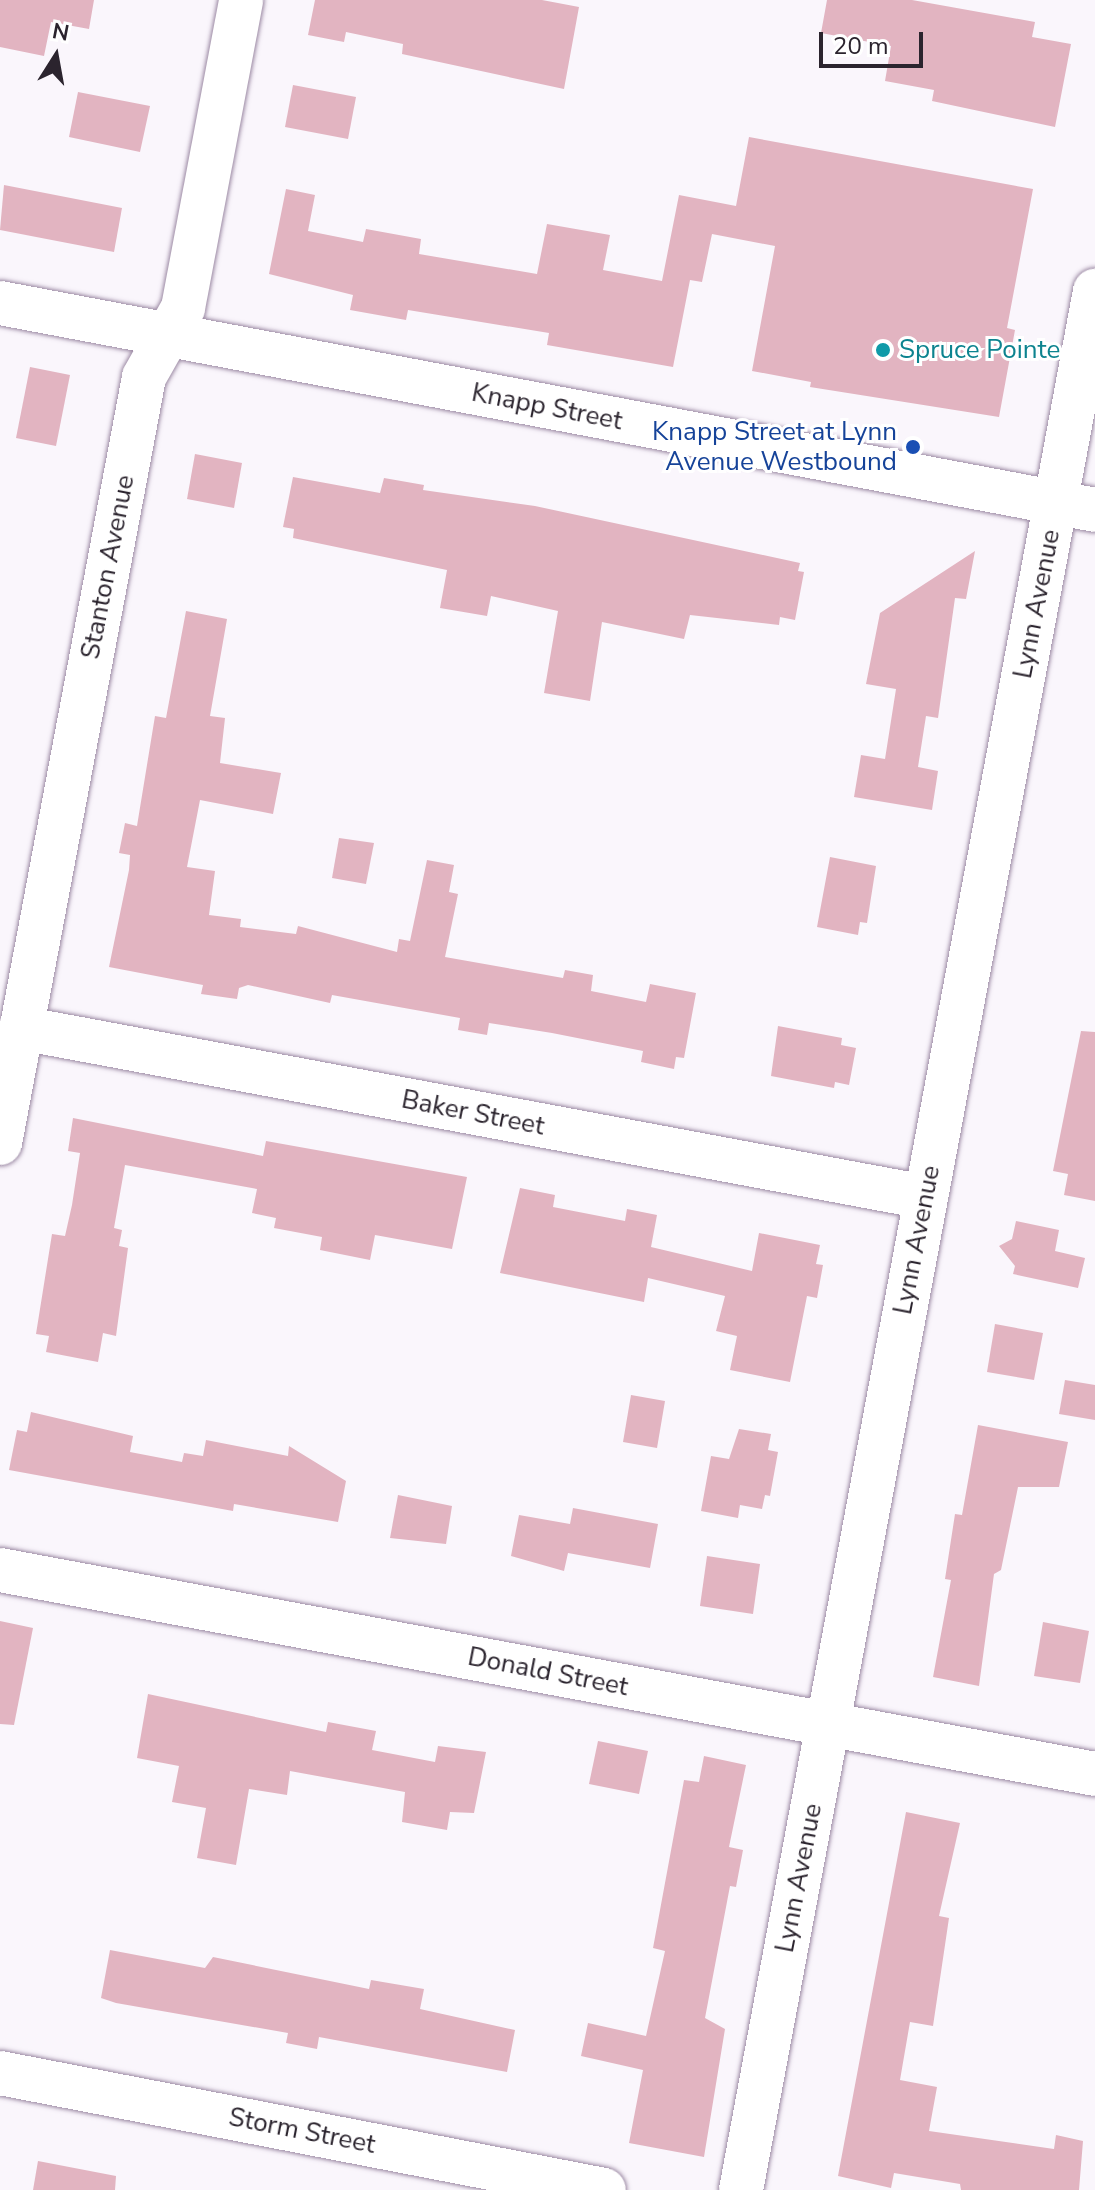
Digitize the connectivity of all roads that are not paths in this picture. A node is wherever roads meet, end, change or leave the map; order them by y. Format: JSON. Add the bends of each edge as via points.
{"nodes":[{"id":1,"x":241,"y":0,"type":"edge"},
{"id":2,"x":1095,"y":291,"type":"edge"},
{"id":3,"x":0,"y":303,"type":"edge"},
{"id":4,"x":171,"y":336,"type":"junction"},
{"id":5,"x":1076,"y":507,"type":"edge"},
{"id":6,"x":21,"y":1028,"type":"junction"},
{"id":7,"x":0,"y":1143,"type":"edge"},
{"id":8,"x":925,"y":1197,"type":"junction"},
{"id":9,"x":0,"y":1570,"type":"edge"},
{"id":10,"x":828,"y":1724,"type":"junction"},
{"id":11,"x":1095,"y":1774,"type":"edge"},
{"id":12,"x":0,"y":2073,"type":"edge"},
{"id":13,"x":604,"y":2190,"type":"edge"},
{"id":14,"x":741,"y":2190,"type":"edge"}],
"edges":[{"from":1,"to":4,"type":"street","name":"Stanton Avenue","via":[[183,308]]},
{"from":2,"to":5,"type":"street","name":"Lynn Avenue"},
{"from":3,"to":4,"type":"street","name":"Knapp Street"},
{"from":4,"to":5,"type":"street","name":"Knapp Street"},
{"from":4,"to":6,"type":"street","name":"Stanton Avenue","via":[[144,377]]},
{"from":5,"to":8,"type":"street","name":"Lynn Avenue"},
{"from":6,"to":7,"type":"street","name":"Stanton Avenue"},
{"from":6,"to":8,"type":"street","name":"Baker Street"},
{"from":8,"to":10,"type":"street","name":"Lynn Avenue"},
{"from":9,"to":10,"type":"street","name":"Donald Street"},
{"from":10,"to":11,"type":"street","name":"Donald Street"},
{"from":10,"to":14,"type":"street","name":"Lynn Avenue"},
{"from":12,"to":13,"type":"street","name":"Storm Street"}]}
